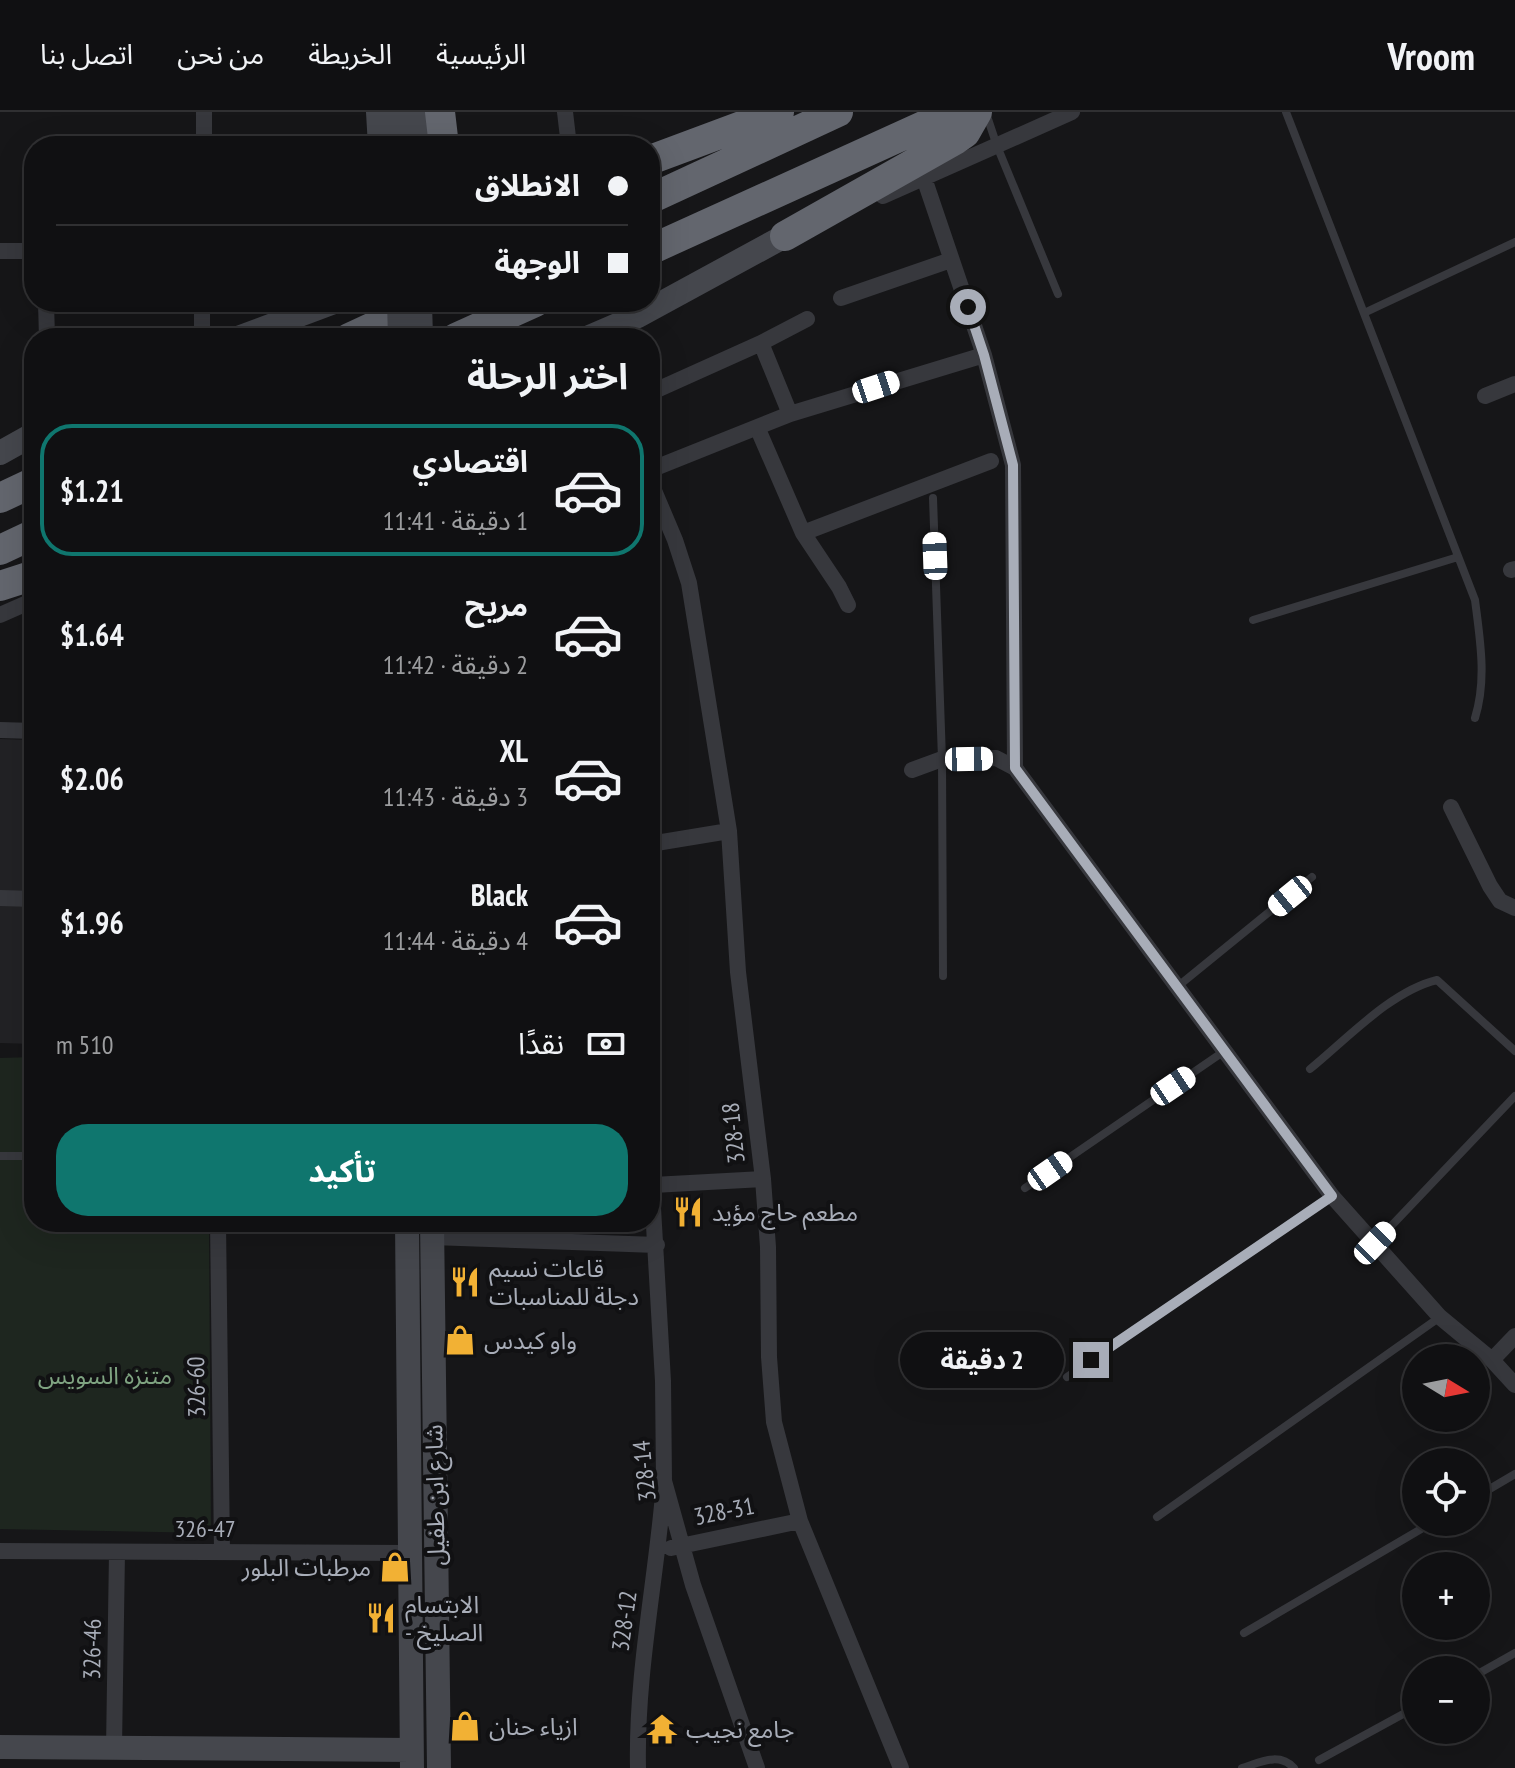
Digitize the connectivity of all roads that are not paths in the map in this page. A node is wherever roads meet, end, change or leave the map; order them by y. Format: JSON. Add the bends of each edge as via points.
{"nodes":[{"id":1,"x":204,"y":112,"type":"edge"},
{"id":2,"x":378,"y":112,"type":"edge"},
{"id":3,"x":396,"y":112,"type":"edge"},
{"id":4,"x":417,"y":112,"type":"edge"},
{"id":5,"x":440,"y":112,"type":"edge"},
{"id":6,"x":565,"y":112,"type":"edge"},
{"id":7,"x":779,"y":112,"type":"edge"},
{"id":8,"x":838,"y":112,"type":"edge"},
{"id":9,"x":954,"y":112,"type":"edge"},
{"id":10,"x":977,"y":112,"type":"edge"},
{"id":11,"x":986,"y":112,"type":"edge"},
{"id":12,"x":1072,"y":112,"type":"edge"},
{"id":13,"x":1286,"y":112,"type":"edge"},
{"id":14,"x":204,"y":136,"type":"edge"},
{"id":15,"x":379,"y":136,"type":"edge"},
{"id":16,"x":396,"y":136,"type":"edge"},
{"id":17,"x":417,"y":136,"type":"edge"},
{"id":18,"x":443,"y":136,"type":"edge"},
{"id":19,"x":568,"y":136,"type":"edge"},
{"id":20,"x":997,"y":146,"type":"junction"},
{"id":21,"x":660,"y":156,"type":"edge"},
{"id":22,"x":924,"y":178,"type":"junction"},
{"id":23,"x":660,"y":194,"type":"edge"},
{"id":24,"x":785,"y":236,"type":"junction"},
{"id":25,"x":1515,"y":242,"type":"edge"},
{"id":26,"x":660,"y":245,"type":"edge"},
{"id":27,"x":0,"y":251,"type":"edge"},
{"id":28,"x":24,"y":251,"type":"edge"},
{"id":29,"x":951,"y":260,"type":"junction"},
{"id":30,"x":1058,"y":294,"type":"dead end"},
{"id":31,"x":841,"y":298,"type":"dead end"},
{"id":32,"x":660,"y":304,"type":"edge"},
{"id":33,"x":307,"y":312,"type":"edge"},
{"id":34,"x":513,"y":312,"type":"edge"},
{"id":35,"x":645,"y":312,"type":"edge"},
{"id":36,"x":1364,"y":313,"type":"junction"},
{"id":37,"x":807,"y":319,"type":"dead end"},
{"id":38,"x":396,"y":320,"type":"edge"},
{"id":39,"x":265,"y":328,"type":"edge"},
{"id":40,"x":375,"y":328,"type":"edge"},
{"id":41,"x":478,"y":328,"type":"edge"},
{"id":42,"x":610,"y":328,"type":"edge"},
{"id":43,"x":761,"y":343,"type":"junction"},
{"id":44,"x":984,"y":355,"type":"junction"},
{"id":45,"x":1515,"y":384,"type":"edge"},
{"id":46,"x":660,"y":388,"type":"edge"},
{"id":47,"x":1485,"y":396,"type":"dead end"},
{"id":48,"x":790,"y":414,"type":"junction"},
{"id":49,"x":757,"y":427,"type":"junction"},
{"id":50,"x":24,"y":440,"type":"edge"},
{"id":51,"x":0,"y":453,"type":"edge"},
{"id":52,"x":991,"y":461,"type":"dead end"},
{"id":53,"x":660,"y":466,"type":"edge"},
{"id":54,"x":24,"y":487,"type":"edge"},
{"id":55,"x":0,"y":498,"type":"edge"},
{"id":56,"x":933,"y":498,"type":"dead end"},
{"id":57,"x":660,"y":505,"type":"edge"},
{"id":58,"x":803,"y":533,"type":"junction"},
{"id":59,"x":24,"y":539,"type":"edge"},
{"id":60,"x":0,"y":550,"type":"edge"},
{"id":61,"x":1458,"y":557,"type":"junction"},
{"id":62,"x":24,"y":578,"type":"edge"},
{"id":63,"x":0,"y":586,"type":"edge"},
{"id":64,"x":24,"y":604,"type":"edge"},
{"id":65,"x":848,"y":605,"type":"dead end"},
{"id":66,"x":0,"y":615,"type":"edge"},
{"id":67,"x":1253,"y":620,"type":"dead end"},
{"id":68,"x":1475,"y":718,"type":"dead end"},
{"id":69,"x":0,"y":730,"type":"edge"},
{"id":70,"x":24,"y":731,"type":"edge"},
{"id":71,"x":942,"y":759,"type":"junction"},
{"id":72,"x":1015,"y":768,"type":"junction"},
{"id":73,"x":912,"y":770,"type":"dead end"},
{"id":74,"x":1451,"y":807,"type":"dead end"},
{"id":75,"x":729,"y":831,"type":"junction"},
{"id":76,"x":660,"y":842,"type":"edge"},
{"id":77,"x":1312,"y":877,"type":"dead end"},
{"id":78,"x":0,"y":898,"type":"edge"},
{"id":79,"x":24,"y":899,"type":"edge"},
{"id":80,"x":1515,"y":908,"type":"edge"},
{"id":81,"x":943,"y":976,"type":"dead end"},
{"id":82,"x":1176,"y":988,"type":"junction"},
{"id":83,"x":1515,"y":1051,"type":"edge"},
{"id":84,"x":1223,"y":1052,"type":"junction"},
{"id":85,"x":1310,"y":1069,"type":"dead end"},
{"id":86,"x":1515,"y":1096,"type":"edge"},
{"id":87,"x":0,"y":1156,"type":"edge"},
{"id":88,"x":24,"y":1156,"type":"edge"},
{"id":89,"x":763,"y":1179,"type":"junction"},
{"id":90,"x":660,"y":1185,"type":"edge"},
{"id":91,"x":1025,"y":1188,"type":"dead end"},
{"id":92,"x":1332,"y":1196,"type":"junction"},
{"id":93,"x":218,"y":1232,"type":"edge"},
{"id":94,"x":405,"y":1232,"type":"edge"},
{"id":95,"x":433,"y":1232,"type":"edge"},
{"id":96,"x":495,"y":1232,"type":"edge"},
{"id":97,"x":656,"y":1232,"type":"edge"},
{"id":98,"x":1375,"y":1243,"type":"junction"},
{"id":99,"x":657,"y":1245,"type":"junction"},
{"id":100,"x":1440,"y":1317,"type":"junction"},
{"id":101,"x":1515,"y":1336,"type":"edge"},
{"id":102,"x":1492,"y":1360,"type":"junction"},
{"id":103,"x":1067,"y":1377,"type":"dead end"},
{"id":104,"x":1515,"y":1385,"type":"edge"},
{"id":105,"x":1515,"y":1474,"type":"edge"},
{"id":106,"x":664,"y":1481,"type":"junction"},
{"id":107,"x":1490,"y":1489,"type":"edge"},
{"id":108,"x":1157,"y":1517,"type":"dead end"},
{"id":109,"x":800,"y":1521,"type":"junction"},
{"id":110,"x":1409,"y":1536,"type":"edge"},
{"id":111,"x":680,"y":1544,"type":"junction"},
{"id":112,"x":0,"y":1551,"type":"edge"},
{"id":113,"x":117,"y":1552,"type":"junction"},
{"id":114,"x":222,"y":1552,"type":"junction"},
{"id":115,"x":658,"y":1552,"type":"junction"},
{"id":116,"x":410,"y":1553,"type":"junction"},
{"id":117,"x":1244,"y":1633,"type":"dead end"},
{"id":118,"x":1515,"y":1653,"type":"edge"},
{"id":119,"x":1490,"y":1667,"type":"edge"},
{"id":120,"x":1402,"y":1715,"type":"edge"},
{"id":121,"x":0,"y":1747,"type":"edge"},
{"id":122,"x":114,"y":1748,"type":"junction"},
{"id":123,"x":383,"y":1759,"type":"edge"},
{"id":124,"x":412,"y":1759,"type":"edge"},
{"id":125,"x":1319,"y":1760,"type":"dead end"},
{"id":126,"x":439,"y":1768,"type":"edge"},
{"id":127,"x":638,"y":1768,"type":"edge"},
{"id":128,"x":757,"y":1768,"type":"edge"},
{"id":129,"x":901,"y":1768,"type":"edge"},
{"id":130,"x":1242,"y":1768,"type":"edge"},
{"id":131,"x":1294,"y":1768,"type":"edge"}],
"edges":[{"from":1,"to":14,"type":"street"},
{"from":2,"to":15,"type":"street"},
{"from":3,"to":16,"type":"street"},
{"from":4,"to":17,"type":"street"},
{"from":5,"to":18,"type":"highway"},
{"from":6,"to":19,"type":"street"},
{"from":7,"to":21,"type":"highway"},
{"from":8,"to":23,"type":"highway"},
{"from":9,"to":26,"type":"highway"},
{"from":10,"to":24,"type":"highway","via":[[955,140]]},
{"from":11,"to":20,"type":"lane"},
{"from":12,"to":20,"type":"street"},
{"from":13,"to":36,"type":"lane"},
{"from":20,"to":22,"type":"street"},
{"from":20,"to":30,"type":"lane"},
{"from":22,"to":24,"type":"street"},
{"from":22,"to":29,"type":"street"},
{"from":24,"to":32,"type":"street"},
{"from":25,"to":36,"type":"lane"},
{"from":27,"to":28,"type":"street"},
{"from":29,"to":31,"type":"street"},
{"from":29,"to":44,"type":"street"},
{"from":33,"to":39,"type":"street"},
{"from":34,"to":41,"type":"highway"},
{"from":35,"to":42,"type":"street"},
{"from":36,"to":61,"type":"lane"},
{"from":37,"to":43,"type":"street"},
{"from":38,"to":40,"type":"highway"},
{"from":43,"to":46,"type":"street"},
{"from":43,"to":48,"type":"street"},
{"from":44,"to":48,"type":"street"},
{"from":44,"to":72,"type":"street","via":[[1013,465]]},
{"from":45,"to":47,"type":"street"},
{"from":48,"to":49,"type":"street"},
{"from":49,"to":53,"type":"street"},
{"from":49,"to":58,"type":"street"},
{"from":50,"to":51,"type":"street"},
{"from":52,"to":58,"type":"street"},
{"from":54,"to":55,"type":"highway"},
{"from":56,"to":71,"type":"lane"},
{"from":57,"to":75,"type":"street","name":"328-18","via":[[689,583]]},
{"from":58,"to":65,"type":"street"},
{"from":59,"to":60,"type":"highway"},
{"from":61,"to":67,"type":"lane"},
{"from":61,"to":68,"type":"lane","via":[[1475,600],[1482,662]]},
{"from":62,"to":63,"type":"highway"},
{"from":64,"to":66,"type":"street"},
{"from":69,"to":70,"type":"street"},
{"from":71,"to":72,"type":"street","via":[[996,758]]},
{"from":71,"to":73,"type":"street"},
{"from":71,"to":81,"type":"lane"},
{"from":72,"to":82,"type":"street"},
{"from":74,"to":80,"type":"street","via":[[1490,886],[1500,901]]},
{"from":75,"to":76,"type":"street"},
{"from":75,"to":89,"type":"street","name":"328-18","via":[[738,972]]},
{"from":77,"to":82,"type":"lane"},
{"from":78,"to":79,"type":"street"},
{"from":82,"to":84,"type":"street"},
{"from":83,"to":85,"type":"lane","via":[[1437,980],[1396,998]]},
{"from":84,"to":91,"type":"lane"},
{"from":84,"to":92,"type":"street"},
{"from":86,"to":98,"type":"lane"},
{"from":87,"to":88,"type":"lane"},
{"from":89,"to":90,"type":"street"},
{"from":89,"to":109,"type":"street","name":"328-18","via":[[774,1422]]},
{"from":92,"to":98,"type":"street"},
{"from":92,"to":103,"type":"lane"},
{"from":93,"to":114,"type":"street","name":"326-60"},
{"from":94,"to":116,"type":"street","name":"شارع ابن طفيل"},
{"from":95,"to":126,"type":"street","name":"شارع ابن طفيل"},
{"from":96,"to":99,"type":"street"},
{"from":97,"to":99,"type":"street","name":"328-14"},
{"from":98,"to":100,"type":"street"},
{"from":99,"to":106,"type":"street","name":"328-14"},
{"from":100,"to":102,"type":"street"},
{"from":100,"to":108,"type":"lane"},
{"from":101,"to":102,"type":"street"},
{"from":102,"to":104,"type":"street"},
{"from":105,"to":107,"type":"lane"},
{"from":106,"to":111,"type":"street","name":"328-14"},
{"from":106,"to":115,"type":"street","name":"328-12"},
{"from":109,"to":111,"type":"street","name":"328-31"},
{"from":109,"to":129,"type":"street","name":"328-18"},
{"from":110,"to":117,"type":"lane"},
{"from":111,"to":115,"type":"street","name":"328-31"},
{"from":111,"to":128,"type":"street","name":"328-14"},
{"from":112,"to":113,"type":"street","name":"326-47"},
{"from":113,"to":114,"type":"street","name":"326-47"},
{"from":113,"to":122,"type":"street","name":"326-46"},
{"from":114,"to":116,"type":"street","name":"326-47"},
{"from":115,"to":127,"type":"street","name":"328-12","via":[[644,1642]]},
{"from":116,"to":124,"type":"street","name":"شارع ابن طفيل"},
{"from":118,"to":119,"type":"lane"},
{"from":120,"to":125,"type":"lane"},
{"from":121,"to":122,"type":"street"},
{"from":122,"to":123,"type":"street"},
{"from":123,"to":124,"type":"street"},
{"from":130,"to":131,"type":"lane","via":[[1274,1758],[1287,1760]]}]}
